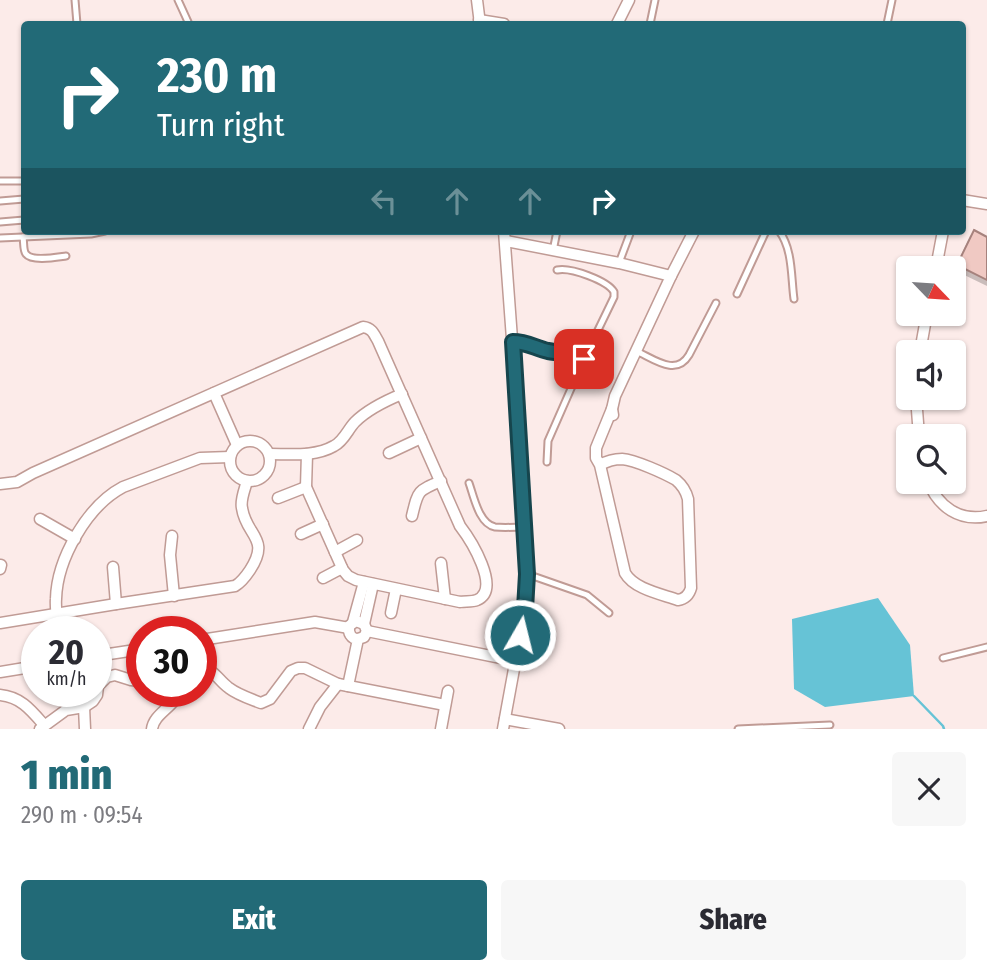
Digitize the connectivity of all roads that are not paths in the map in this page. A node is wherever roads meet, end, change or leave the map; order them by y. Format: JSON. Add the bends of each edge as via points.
{"nodes":[{"id":1,"x":75,"y":0,"type":"edge"},
{"id":2,"x":178,"y":0,"type":"edge"},
{"id":3,"x":477,"y":0,"type":"edge"},
{"id":4,"x":629,"y":0,"type":"edge"},
{"id":5,"x":655,"y":0,"type":"edge"},
{"id":6,"x":892,"y":0,"type":"edge"},
{"id":7,"x":76,"y":21,"type":"edge"},
{"id":8,"x":188,"y":21,"type":"edge"},
{"id":9,"x":480,"y":21,"type":"edge"},
{"id":10,"x":618,"y":21,"type":"edge"},
{"id":11,"x":651,"y":21,"type":"edge"},
{"id":12,"x":888,"y":21,"type":"edge"},
{"id":13,"x":0,"y":181,"type":"edge"},
{"id":14,"x":21,"y":181,"type":"edge"},
{"id":15,"x":21,"y":199,"type":"edge"},
{"id":16,"x":0,"y":201,"type":"edge"},
{"id":17,"x":966,"y":201,"type":"edge"},
{"id":18,"x":987,"y":204,"type":"edge"},
{"id":19,"x":21,"y":220,"type":"edge"},
{"id":20,"x":0,"y":222,"type":"edge"},
{"id":21,"x":68,"y":235,"type":"edge"},
{"id":22,"x":556,"y":235,"type":"edge"},
{"id":23,"x":630,"y":235,"type":"edge"},
{"id":24,"x":692,"y":235,"type":"edge"},
{"id":25,"x":764,"y":235,"type":"edge"},
{"id":26,"x":782,"y":235,"type":"edge"},
{"id":27,"x":942,"y":235,"type":"edge"},
{"id":28,"x":505,"y":236,"type":"edge"},
{"id":29,"x":23,"y":237,"type":"junction"},
{"id":30,"x":0,"y":238,"type":"edge"},
{"id":31,"x":553,"y":251,"type":"junction"},
{"id":32,"x":66,"y":256,"type":"dead end"},
{"id":33,"x":938,"y":256,"type":"edge"},
{"id":34,"x":619,"y":263,"type":"junction"},
{"id":35,"x":557,"y":270,"type":"dead end"},
{"id":36,"x":671,"y":276,"type":"junction"},
{"id":37,"x":737,"y":293,"type":"dead end"},
{"id":38,"x":794,"y":299,"type":"dead end"},
{"id":39,"x":716,"y":303,"type":"dead end"},
{"id":40,"x":513,"y":342,"type":"junction"},
{"id":41,"x":636,"y":351,"type":"junction"},
{"id":42,"x":584,"y":359,"type":"junction"},
{"id":43,"x":214,"y":393,"type":"junction"},
{"id":44,"x":402,"y":394,"type":"junction"},
{"id":45,"x":612,"y":409,"type":"junction"},
{"id":46,"x":613,"y":421,"type":"dead end"},
{"id":47,"x":421,"y":438,"type":"junction"},
{"id":48,"x":237,"y":445,"type":"junction"},
{"id":49,"x":389,"y":453,"type":"dead end"},
{"id":50,"x":270,"y":454,"type":"junction"},
{"id":51,"x":307,"y":454,"type":"junction"},
{"id":52,"x":230,"y":457,"type":"junction"},
{"id":53,"x":547,"y":462,"type":"dead end"},
{"id":54,"x":600,"y":465,"type":"junction"},
{"id":55,"x":247,"y":481,"type":"junction"},
{"id":56,"x":441,"y":481,"type":"junction"},
{"id":57,"x":469,"y":483,"type":"dead end"},
{"id":58,"x":0,"y":484,"type":"edge"},
{"id":59,"x":306,"y":487,"type":"junction"},
{"id":60,"x":935,"y":494,"type":"edge"},
{"id":61,"x":278,"y":498,"type":"dead end"},
{"id":62,"x":412,"y":516,"type":"dead end"},
{"id":63,"x":987,"y":516,"type":"edge"},
{"id":64,"x":40,"y":519,"type":"dead end"},
{"id":65,"x":323,"y":524,"type":"junction"},
{"id":66,"x":525,"y":527,"type":"junction"},
{"id":67,"x":302,"y":534,"type":"dead end"},
{"id":68,"x":172,"y":536,"type":"dead end"},
{"id":69,"x":75,"y":539,"type":"junction"},
{"id":70,"x":357,"y":541,"type":"dead end"},
{"id":71,"x":335,"y":552,"type":"junction"},
{"id":72,"x":441,"y":563,"type":"dead end"},
{"id":73,"x":113,"y":567,"type":"dead end"},
{"id":74,"x":342,"y":568,"type":"junction"},
{"id":75,"x":527,"y":574,"type":"junction"},
{"id":76,"x":323,"y":578,"type":"dead end"},
{"id":77,"x":368,"y":583,"type":"junction"},
{"id":78,"x":396,"y":589,"type":"junction"},
{"id":79,"x":174,"y":596,"type":"junction"},
{"id":80,"x":445,"y":599,"type":"junction"},
{"id":81,"x":116,"y":604,"type":"junction"},
{"id":82,"x":391,"y":613,"type":"dead end"},
{"id":83,"x":609,"y":613,"type":"dead end"},
{"id":84,"x":56,"y":615,"type":"junction"},
{"id":85,"x":0,"y":624,"type":"edge"},
{"id":86,"x":357,"y":630,"type":"junction"},
{"id":87,"x":217,"y":637,"type":"edge"},
{"id":88,"x":987,"y":647,"type":"edge"},
{"id":89,"x":943,"y":658,"type":"dead end"},
{"id":90,"x":516,"y":661,"type":"junction"},
{"id":91,"x":21,"y":668,"type":"edge"},
{"id":92,"x":0,"y":671,"type":"edge"},
{"id":93,"x":217,"y":674,"type":"edge"},
{"id":94,"x":342,"y":685,"type":"junction"},
{"id":95,"x":448,"y":691,"type":"dead end"},
{"id":96,"x":0,"y":695,"type":"edge"},
{"id":97,"x":445,"y":705,"type":"junction"},
{"id":98,"x":84,"y":707,"type":"joint"},
{"id":99,"x":168,"y":707,"type":"edge"},
{"id":100,"x":72,"y":708,"type":"joint"},
{"id":101,"x":504,"y":724,"type":"edge"},
{"id":102,"x":830,"y":725,"type":"dead end"},
{"id":103,"x":42,"y":727,"type":"edge"},
{"id":104,"x":85,"y":729,"type":"edge"},
{"id":105,"x":152,"y":729,"type":"edge"},
{"id":106,"x":309,"y":729,"type":"edge"},
{"id":107,"x":441,"y":729,"type":"edge"},
{"id":108,"x":559,"y":729,"type":"edge"},
{"id":109,"x":738,"y":729,"type":"edge"}],
"edges":[{"from":1,"to":7,"type":"lane"},
{"from":2,"to":8,"type":"lane"},
{"from":3,"to":9,"type":"street"},
{"from":4,"to":10,"type":"street"},
{"from":5,"to":11,"type":"lane"},
{"from":6,"to":12,"type":"lane"},
{"from":13,"to":14,"type":"lane"},
{"from":15,"to":16,"type":"lane"},
{"from":17,"to":18,"type":"street"},
{"from":19,"to":20,"type":"lane"},
{"from":21,"to":29,"type":"lane"},
{"from":22,"to":31,"type":"lane"},
{"from":23,"to":34,"type":"lane"},
{"from":24,"to":36,"type":"street"},
{"from":25,"to":37,"type":"lane"},
{"from":26,"to":38,"type":"lane"},
{"from":27,"to":33,"type":"street"},
{"from":28,"to":31,"type":"street"},
{"from":28,"to":40,"type":"street"},
{"from":29,"to":30,"type":"lane"},
{"from":29,"to":32,"type":"lane","via":[[29,257]]},
{"from":31,"to":34,"type":"street"},
{"from":34,"to":36,"type":"street"},
{"from":35,"to":42,"type":"lane","via":[[571,270],[610,286],[614,292]]},
{"from":36,"to":41,"type":"street"},
{"from":39,"to":41,"type":"lane","via":[[680,365],[671,366]]},
{"from":40,"to":42,"type":"lane"},
{"from":40,"to":66,"type":"street"},
{"from":41,"to":45,"type":"street"},
{"from":42,"to":53,"type":"lane","via":[[548,440]]},
{"from":43,"to":44,"type":"street","via":[[363,327],[373,331]]},
{"from":43,"to":48,"type":"street"},
{"from":43,"to":58,"type":"street","via":[[17,482]]},
{"from":44,"to":47,"type":"street"},
{"from":44,"to":51,"type":"street","via":[[355,422],[335,446]]},
{"from":45,"to":46,"type":"street"},
{"from":45,"to":54,"type":"street","via":[[597,448]]},
{"from":47,"to":49,"type":"street"},
{"from":47,"to":56,"type":"street"},
{"from":48,"to":50,"type":"street","via":[[256,441]]},
{"from":48,"to":52,"type":"street"},
{"from":50,"to":51,"type":"street"},
{"from":50,"to":55,"type":"street","via":[[266,473]]},
{"from":51,"to":59,"type":"street"},
{"from":52,"to":55,"type":"street","via":[[232,470]]},
{"from":52,"to":69,"type":"street","via":[[200,458],[123,487]]},
{"from":54,"to":54,"type":"street","via":[[628,578],[682,600],[691,588],[686,491],[676,480],[638,462],[614,459]]},
{"from":55,"to":79,"type":"street","via":[[242,508],[259,544],[257,558],[235,586]]},
{"from":56,"to":62,"type":"street","via":[[420,491]]},
{"from":56,"to":80,"type":"street","via":[[472,542],[486,584],[479,599]]},
{"from":57,"to":66,"type":"lane","via":[[488,524]]},
{"from":59,"to":61,"type":"street"},
{"from":59,"to":65,"type":"street"},
{"from":60,"to":63,"type":"street","via":[[964,517]]},
{"from":64,"to":69,"type":"street"},
{"from":65,"to":67,"type":"street"},
{"from":65,"to":71,"type":"street"},
{"from":66,"to":75,"type":"street"},
{"from":68,"to":79,"type":"street"},
{"from":69,"to":84,"type":"street","via":[[58,581]]},
{"from":70,"to":71,"type":"street"},
{"from":71,"to":74,"type":"street"},
{"from":72,"to":80,"type":"street"},
{"from":73,"to":81,"type":"street"},
{"from":74,"to":76,"type":"street"},
{"from":74,"to":77,"type":"street","via":[[348,576]]},
{"from":75,"to":83,"type":"lane","via":[[587,595]]},
{"from":75,"to":90,"type":"street"},
{"from":77,"to":78,"type":"street"},
{"from":77,"to":86,"type":"street"},
{"from":78,"to":80,"type":"street"},
{"from":78,"to":82,"type":"street"},
{"from":79,"to":81,"type":"street"},
{"from":81,"to":84,"type":"street"},
{"from":84,"to":85,"type":"street"},
{"from":86,"to":87,"type":"street","via":[[316,622]]},
{"from":86,"to":90,"type":"street"},
{"from":86,"to":94,"type":"street"},
{"from":88,"to":89,"type":"lane"},
{"from":90,"to":101,"type":"street"},
{"from":91,"to":92,"type":"street"},
{"from":93,"to":94,"type":"street","via":[[230,689],[261,703],[298,668]]},
{"from":94,"to":97,"type":"street"},
{"from":94,"to":106,"type":"street","via":[[320,707]]},
{"from":95,"to":97,"type":"street"},
{"from":96,"to":103,"type":"street","via":[[27,705]]},
{"from":97,"to":107,"type":"street"},
{"from":98,"to":100,"type":"street"},
{"from":98,"to":104,"type":"street"},
{"from":99,"to":105,"type":"street"},
{"from":100,"to":103,"type":"street"},
{"from":101,"to":108,"type":"street"},
{"from":102,"to":109,"type":"lane"}]}
